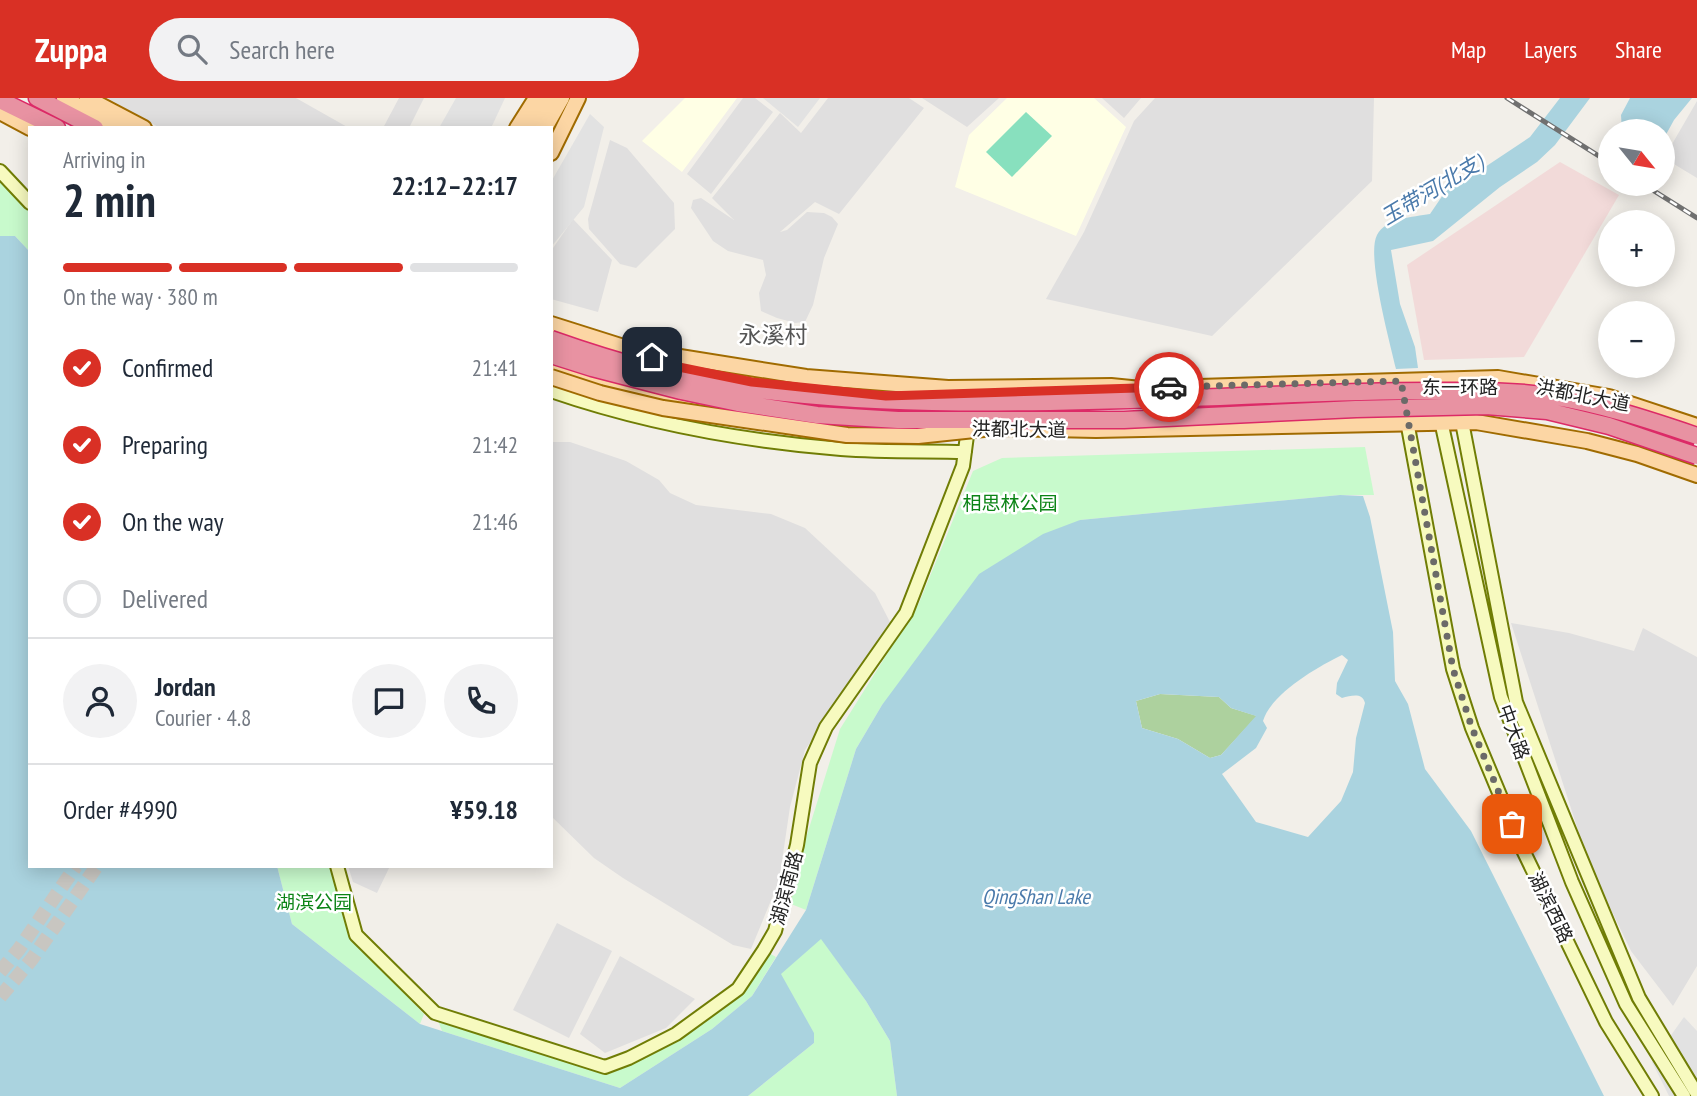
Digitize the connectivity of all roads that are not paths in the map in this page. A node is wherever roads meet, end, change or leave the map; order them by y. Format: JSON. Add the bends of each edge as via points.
{"nodes":[{"id":1,"x":37,"y":98,"type":"edge"},
{"id":2,"x":64,"y":98,"type":"edge"},
{"id":3,"x":87,"y":98,"type":"edge"},
{"id":4,"x":536,"y":98,"type":"edge"},
{"id":5,"x":548,"y":98,"type":"edge"},
{"id":6,"x":562,"y":98,"type":"edge"},
{"id":7,"x":578,"y":98,"type":"edge"},
{"id":8,"x":0,"y":100,"type":"edge"},
{"id":9,"x":0,"y":112,"type":"edge"},
{"id":10,"x":53,"y":126,"type":"edge"},
{"id":11,"x":91,"y":126,"type":"edge"},
{"id":12,"x":115,"y":126,"type":"edge"},
{"id":13,"x":140,"y":126,"type":"edge"},
{"id":14,"x":518,"y":126,"type":"edge"},
{"id":15,"x":532,"y":126,"type":"edge"},
{"id":16,"x":546,"y":126,"type":"edge"},
{"id":17,"x":28,"y":127,"type":"edge"},
{"id":18,"x":553,"y":149,"type":"edge"},
{"id":19,"x":0,"y":171,"type":"edge"},
{"id":20,"x":28,"y":201,"type":"edge"},
{"id":21,"x":553,"y":325,"type":"edge"},
{"id":22,"x":553,"y":340,"type":"edge"},
{"id":23,"x":629,"y":349,"type":"junction"},
{"id":24,"x":553,"y":356,"type":"edge"},
{"id":25,"x":553,"y":370,"type":"edge"},
{"id":26,"x":553,"y":378,"type":"edge"},
{"id":27,"x":1401,"y":381,"type":"junction"},
{"id":28,"x":553,"y":392,"type":"edge"},
{"id":29,"x":1221,"y":397,"type":"junction"},
{"id":30,"x":1051,"y":421,"type":"junction"},
{"id":31,"x":1441,"y":421,"type":"junction"},
{"id":32,"x":1407,"y":422,"type":"junction"},
{"id":33,"x":1462,"y":422,"type":"junction"},
{"id":34,"x":1697,"y":426,"type":"edge"},
{"id":35,"x":968,"y":428,"type":"junction"},
{"id":36,"x":1697,"y":436,"type":"edge"},
{"id":37,"x":964,"y":452,"type":"junction"},
{"id":38,"x":1697,"y":456,"type":"edge"},
{"id":39,"x":1697,"y":475,"type":"edge"},
{"id":40,"x":338,"y":868,"type":"edge"},
{"id":41,"x":1697,"y":1094,"type":"edge"},
{"id":42,"x":1652,"y":1096,"type":"edge"},
{"id":43,"x":1684,"y":1096,"type":"edge"}],
"edges":[{"from":1,"to":11,"type":"highway"},
{"from":2,"to":12,"type":"main road"},
{"from":3,"to":13,"type":"main road"},
{"from":4,"to":14,"type":"main road"},
{"from":5,"to":15,"type":"main road"},
{"from":6,"to":16,"type":"main road"},
{"from":7,"to":18,"type":"main road"},
{"from":8,"to":10,"type":"highway"},
{"from":9,"to":17,"type":"main road"},
{"from":19,"to":20,"type":"street"},
{"from":21,"to":23,"type":"main road","name":"洪都北大道"},
{"from":22,"to":29,"type":"highway","name":"东一环路","bridge":true,"via":[[681,376],[819,397],[1010,404]]},
{"from":23,"to":27,"type":"main road","name":"洪都北大道","via":[[674,366],[752,382],[886,396]]},
{"from":23,"to":29,"type":"main road","bridge":true,"via":[[806,377],[948,388],[1111,386]]},
{"from":24,"to":30,"type":"highway","name":"东一环路","bridge":true,"via":[[681,391],[817,415]]},
{"from":25,"to":35,"type":"main road","name":"洪都北大道","via":[[644,397],[766,418]]},
{"from":26,"to":30,"type":"main road","bridge":true,"via":[[663,408],[847,435],[918,436]]},
{"from":27,"to":32,"type":"street","name":"湖滨西路"},
{"from":27,"to":34,"type":"main road","name":"洪都北大道","via":[[1498,378],[1609,397]]},
{"from":28,"to":37,"type":"street","via":[[682,427],[789,444]]},
{"from":29,"to":36,"type":"highway","name":"东一环路","bridge":true,"via":[[1489,391],[1563,398]]},
{"from":30,"to":38,"type":"highway","name":"东一环路","bridge":true,"via":[[1486,406],[1547,411]]},
{"from":31,"to":32,"type":"main road","name":"洪都北大道"},
{"from":31,"to":33,"type":"main road","name":"洪都北大道"},
{"from":31,"to":43,"type":"street","name":"中大路","via":[[1501,697],[1572,882],[1626,1004]]},
{"from":32,"to":35,"type":"main road","name":"洪都北大道"},
{"from":32,"to":42,"type":"street","name":"湖滨西路","via":[[1453,669],[1472,728],[1522,848],[1606,1022]]},
{"from":33,"to":39,"type":"main road","name":"洪都北大道","via":[[1587,441]]},
{"from":33,"to":41,"type":"street","name":"中大路","via":[[1516,702],[1639,998]]},
{"from":35,"to":37,"type":"street","name":"湖滨南路"},
{"from":37,"to":40,"type":"street","name":"湖滨南路","via":[[906,613],[826,727],[810,763],[797,845],[775,931],[738,989],[676,1034],[606,1067],[435,1013],[356,935]]}]}
